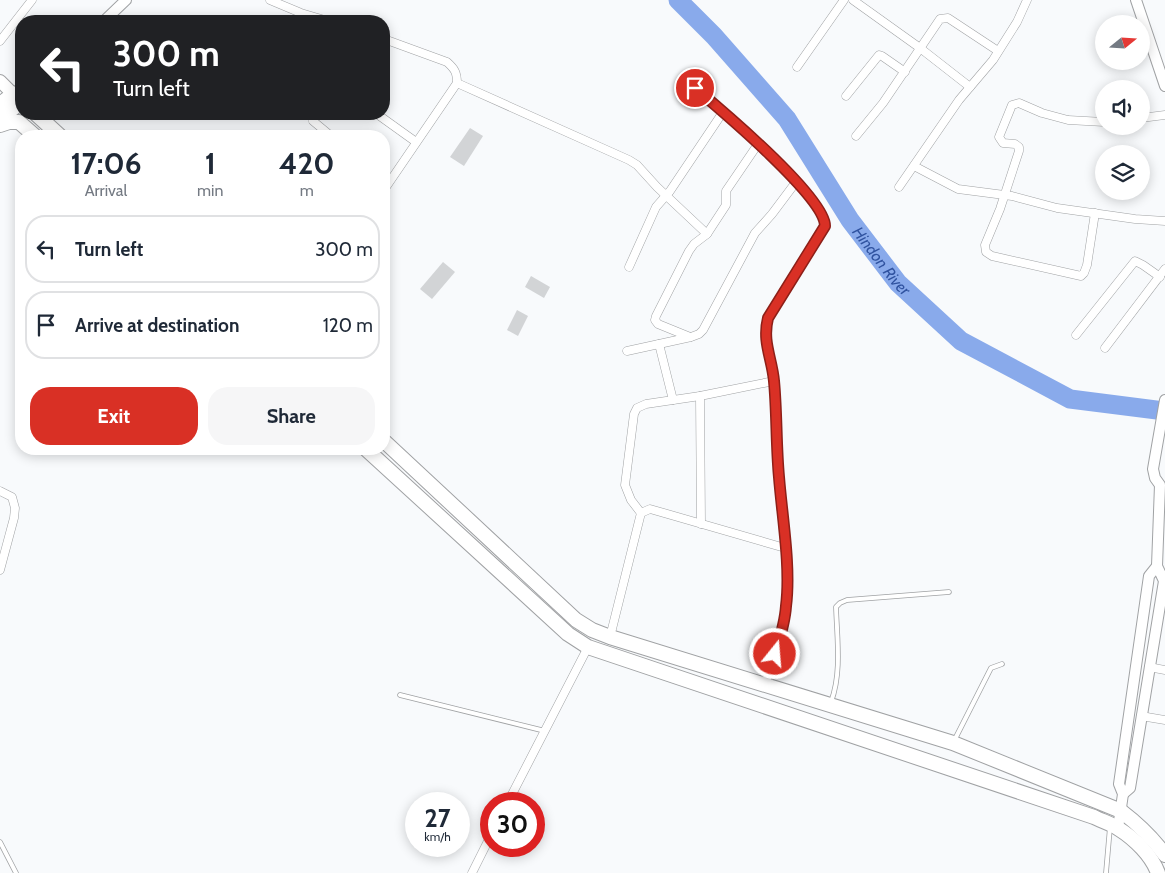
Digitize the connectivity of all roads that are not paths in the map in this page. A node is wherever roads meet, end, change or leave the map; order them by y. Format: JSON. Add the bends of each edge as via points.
{"nodes":[{"id":1,"x":32,"y":0,"type":"edge"},
{"id":2,"x":126,"y":0,"type":"edge"},
{"id":3,"x":270,"y":0,"type":"edge"},
{"id":4,"x":844,"y":0,"type":"edge"},
{"id":5,"x":853,"y":0,"type":"edge"},
{"id":6,"x":1027,"y":0,"type":"edge"},
{"id":7,"x":1136,"y":0,"type":"edge"},
{"id":8,"x":20,"y":15,"type":"edge"},
{"id":9,"x":110,"y":15,"type":"edge"},
{"id":10,"x":308,"y":15,"type":"edge"},
{"id":11,"x":15,"y":22,"type":"edge"},
{"id":12,"x":390,"y":40,"type":"edge"},
{"id":13,"x":0,"y":41,"type":"edge"},
{"id":14,"x":920,"y":48,"type":"junction"},
{"id":15,"x":998,"y":51,"type":"junction"},
{"id":16,"x":797,"y":66,"type":"dead end"},
{"id":17,"x":905,"y":72,"type":"junction"},
{"id":18,"x":685,"y":79,"type":"dead end"},
{"id":19,"x":0,"y":81,"type":"edge"},
{"id":20,"x":457,"y":83,"type":"junction"},
{"id":21,"x":1165,"y":86,"type":"edge"},
{"id":22,"x":970,"y":88,"type":"junction"},
{"id":23,"x":15,"y":93,"type":"edge"},
{"id":24,"x":846,"y":96,"type":"dead end"},
{"id":25,"x":15,"y":99,"type":"edge"},
{"id":26,"x":2,"y":108,"type":"edge"},
{"id":27,"x":723,"y":112,"type":"junction"},
{"id":28,"x":1165,"y":115,"type":"edge"},
{"id":29,"x":1150,"y":117,"type":"edge"},
{"id":30,"x":15,"y":118,"type":"edge"},
{"id":31,"x":17,"y":120,"type":"edge"},
{"id":32,"x":43,"y":120,"type":"edge"},
{"id":33,"x":385,"y":120,"type":"edge"},
{"id":34,"x":20,"y":122,"type":"junction"},
{"id":35,"x":313,"y":122,"type":"dead end"},
{"id":36,"x":1095,"y":122,"type":"edge"},
{"id":37,"x":0,"y":125,"type":"edge"},
{"id":38,"x":29,"y":130,"type":"edge"},
{"id":39,"x":53,"y":130,"type":"edge"},
{"id":40,"x":323,"y":130,"type":"edge"},
{"id":41,"x":856,"y":136,"type":"dead end"},
{"id":42,"x":416,"y":142,"type":"junction"},
{"id":43,"x":758,"y":144,"type":"junction"},
{"id":44,"x":914,"y":166,"type":"junction"},
{"id":45,"x":390,"y":178,"type":"edge"},
{"id":46,"x":796,"y":182,"type":"junction"},
{"id":47,"x":899,"y":187,"type":"dead end"},
{"id":48,"x":666,"y":196,"type":"junction"},
{"id":49,"x":1005,"y":196,"type":"junction"},
{"id":50,"x":1094,"y":213,"type":"junction"},
{"id":51,"x":1165,"y":221,"type":"edge"},
{"id":52,"x":707,"y":234,"type":"junction"},
{"id":53,"x":629,"y":267,"type":"dead end"},
{"id":54,"x":1165,"y":270,"type":"edge"},
{"id":55,"x":1160,"y":277,"type":"junction"},
{"id":56,"x":1076,"y":334,"type":"dead end"},
{"id":57,"x":691,"y":338,"type":"junction"},
{"id":58,"x":660,"y":344,"type":"junction"},
{"id":59,"x":1104,"y":348,"type":"dead end"},
{"id":60,"x":627,"y":351,"type":"dead end"},
{"id":61,"x":774,"y":381,"type":"junction"},
{"id":62,"x":700,"y":396,"type":"junction"},
{"id":63,"x":673,"y":400,"type":"junction"},
{"id":64,"x":1165,"y":400,"type":"edge"},
{"id":65,"x":390,"y":447,"type":"edge"},
{"id":66,"x":373,"y":455,"type":"edge"},
{"id":67,"x":1163,"y":484,"type":"edge"},
{"id":68,"x":0,"y":491,"type":"edge"},
{"id":69,"x":1162,"y":503,"type":"edge"},
{"id":70,"x":641,"y":513,"type":"junction"},
{"id":71,"x":701,"y":524,"type":"junction"},
{"id":72,"x":785,"y":548,"type":"junction"},
{"id":73,"x":1157,"y":566,"type":"junction"},
{"id":74,"x":0,"y":570,"type":"edge"},
{"id":75,"x":1164,"y":589,"type":"edge"},
{"id":76,"x":949,"y":592,"type":"dead end"},
{"id":77,"x":610,"y":637,"type":"junction"},
{"id":78,"x":588,"y":647,"type":"junction"},
{"id":79,"x":1002,"y":664,"type":"dead end"},
{"id":80,"x":1149,"y":667,"type":"junction"},
{"id":81,"x":1165,"y":670,"type":"edge"},
{"id":82,"x":765,"y":684,"type":"junction"},
{"id":83,"x":400,"y":695,"type":"dead end"},
{"id":84,"x":830,"y":704,"type":"junction"},
{"id":85,"x":1141,"y":716,"type":"junction"},
{"id":86,"x":1165,"y":720,"type":"edge"},
{"id":87,"x":545,"y":731,"type":"junction"},
{"id":88,"x":953,"y":743,"type":"junction"},
{"id":89,"x":513,"y":792,"type":"edge"},
{"id":90,"x":1123,"y":794,"type":"junction"},
{"id":91,"x":1121,"y":811,"type":"junction"},
{"id":92,"x":1114,"y":826,"type":"junction"},
{"id":93,"x":0,"y":842,"type":"edge"},
{"id":94,"x":1165,"y":855,"type":"edge"},
{"id":95,"x":480,"y":857,"type":"edge"},
{"id":96,"x":16,"y":873,"type":"edge"},
{"id":97,"x":472,"y":873,"type":"edge"},
{"id":98,"x":1106,"y":873,"type":"edge"},
{"id":99,"x":1158,"y":873,"type":"edge"}],
"edges":[{"from":1,"to":8,"type":"street"},
{"from":2,"to":9,"type":"street"},
{"from":3,"to":10,"type":"street"},
{"from":4,"to":16,"type":"street"},
{"from":5,"to":14,"type":"street"},
{"from":6,"to":15,"type":"street"},
{"from":7,"to":21,"type":"street"},
{"from":11,"to":13,"type":"street"},
{"from":12,"to":20,"type":"street","via":[[447,62],[455,69]]},
{"from":14,"to":15,"type":"street","via":[[940,19],[948,18]]},
{"from":14,"to":17,"type":"street"},
{"from":14,"to":22,"type":"street"},
{"from":15,"to":22,"type":"street"},
{"from":17,"to":24,"type":"street","via":[[879,55]]},
{"from":17,"to":41,"type":"street"},
{"from":18,"to":27,"type":"street"},
{"from":19,"to":23,"type":"main road"},
{"from":20,"to":42,"type":"street"},
{"from":20,"to":48,"type":"street","via":[[617,154],[637,165]]},
{"from":22,"to":44,"type":"street","via":[[958,100]]},
{"from":25,"to":26,"type":"highway"},
{"from":26,"to":30,"type":"main road"},
{"from":27,"to":43,"type":"street"},
{"from":27,"to":48,"type":"street"},
{"from":28,"to":29,"type":"street"},
{"from":31,"to":34,"type":"main road"},
{"from":32,"to":39,"type":"highway"},
{"from":33,"to":42,"type":"street"},
{"from":34,"to":37,"type":"highway"},
{"from":34,"to":38,"type":"highway"},
{"from":35,"to":40,"type":"street"},
{"from":36,"to":49,"type":"street","via":[[1068,120],[1019,103],[1012,106],[999,137],[1003,143],[1019,147]]},
{"from":42,"to":45,"type":"street"},
{"from":43,"to":46,"type":"street"},
{"from":43,"to":52,"type":"street","via":[[726,191],[726,205]]},
{"from":44,"to":47,"type":"street"},
{"from":44,"to":49,"type":"street","via":[[958,189]]},
{"from":46,"to":57,"type":"street","via":[[755,233],[704,330]]},
{"from":46,"to":61,"type":"street","via":[[822,215],[825,226],[768,318],[765,339]]},
{"from":48,"to":52,"type":"street"},
{"from":48,"to":53,"type":"street","via":[[656,207]]},
{"from":49,"to":50,"type":"street"},
{"from":49,"to":50,"type":"street","via":[[985,245],[986,252],[1079,276],[1087,265]]},
{"from":50,"to":51,"type":"street"},
{"from":52,"to":57,"type":"street","via":[[689,251],[655,320]]},
{"from":54,"to":55,"type":"street"},
{"from":55,"to":56,"type":"street","via":[[1135,261]]},
{"from":55,"to":59,"type":"street"},
{"from":57,"to":58,"type":"street"},
{"from":58,"to":60,"type":"street"},
{"from":58,"to":63,"type":"street"},
{"from":61,"to":62,"type":"street"},
{"from":61,"to":72,"type":"street"},
{"from":62,"to":63,"type":"street"},
{"from":62,"to":71,"type":"street"},
{"from":63,"to":70,"type":"street","via":[[641,405],[634,414],[625,485]]},
{"from":64,"to":67,"type":"street","via":[[1153,469],[1155,478]]},
{"from":65,"to":77,"type":"highway","via":[[576,620]]},
{"from":66,"to":78,"type":"highway","via":[[568,634]]},
{"from":67,"to":69,"type":"street"},
{"from":68,"to":74,"type":"street","via":[[12,497],[15,508]]},
{"from":69,"to":73,"type":"street"},
{"from":70,"to":71,"type":"street","via":[[650,509]]},
{"from":70,"to":77,"type":"street"},
{"from":71,"to":72,"type":"street"},
{"from":72,"to":82,"type":"street","via":[[786,613]]},
{"from":73,"to":75,"type":"street"},
{"from":73,"to":90,"type":"street","via":[[1149,576],[1140,632],[1118,784]]},
{"from":75,"to":80,"type":"street"},
{"from":76,"to":84,"type":"lane","via":[[840,603],[836,607],[837,680]]},
{"from":77,"to":82,"type":"highway"},
{"from":78,"to":87,"type":"street"},
{"from":78,"to":92,"type":"highway"},
{"from":79,"to":88,"type":"lane","via":[[991,668]]},
{"from":80,"to":81,"type":"street"},
{"from":80,"to":85,"type":"street"},
{"from":82,"to":84,"type":"highway"},
{"from":83,"to":87,"type":"lane"},
{"from":84,"to":88,"type":"highway"},
{"from":85,"to":86,"type":"street"},
{"from":85,"to":90,"type":"street","via":[[1130,788]]},
{"from":87,"to":89,"type":"street"},
{"from":88,"to":91,"type":"highway"},
{"from":90,"to":91,"type":"street"},
{"from":91,"to":92,"type":"street"},
{"from":91,"to":94,"type":"highway","via":[[1140,826]]},
{"from":92,"to":98,"type":"lane"},
{"from":92,"to":99,"type":"highway","via":[[1133,839]]},
{"from":93,"to":96,"type":"lane"},
{"from":95,"to":97,"type":"street"}]}
